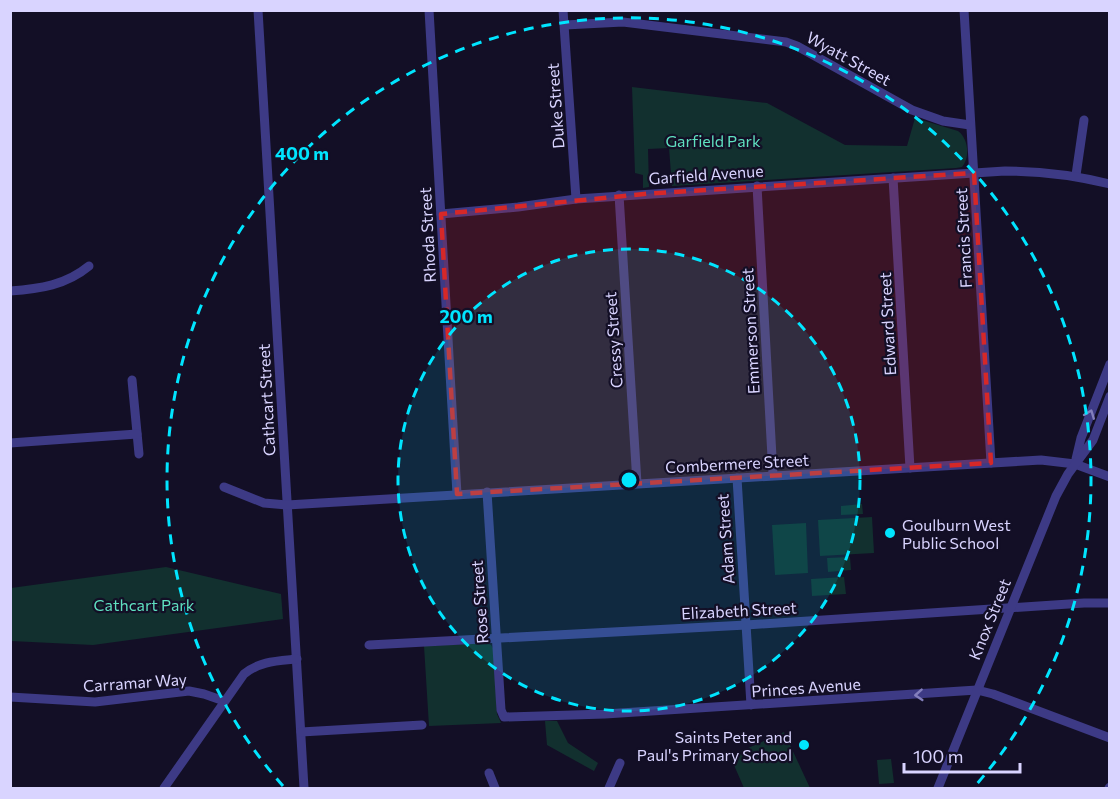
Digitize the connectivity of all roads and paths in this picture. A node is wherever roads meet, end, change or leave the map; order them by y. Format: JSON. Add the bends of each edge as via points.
{"nodes":[{"id":1,"x":258,"y":10,"type":"edge"},
{"id":2,"x":429,"y":10,"type":"edge"},
{"id":3,"x":563,"y":10,"type":"edge"},
{"id":4,"x":964,"y":10,"type":"edge"},
{"id":5,"x":565,"y":25,"type":"junction"},
{"id":6,"x":1084,"y":120,"type":"dead end"},
{"id":7,"x":970,"y":125,"type":"junction"},
{"id":8,"x":974,"y":173,"type":"junction"},
{"id":9,"x":1076,"y":175,"type":"junction"},
{"id":10,"x":893,"y":178,"type":"junction"},
{"id":11,"x":1110,"y":184,"type":"edge"},
{"id":12,"x":757,"y":186,"type":"junction"},
{"id":13,"x":619,"y":195,"type":"junction"},
{"id":14,"x":576,"y":199,"type":"junction"},
{"id":15,"x":441,"y":214,"type":"junction"},
{"id":16,"x":89,"y":266,"type":"dead end"},
{"id":17,"x":10,"y":291,"type":"edge"},
{"id":18,"x":1110,"y":364,"type":"edge"},
{"id":19,"x":132,"y":380,"type":"dead end"},
{"id":20,"x":1106,"y":384,"type":"edge"},
{"id":21,"x":1110,"y":396,"type":"edge"},
{"id":22,"x":137,"y":434,"type":"junction"},
{"id":23,"x":10,"y":443,"type":"edge"},
{"id":24,"x":139,"y":454,"type":"dead end"},
{"id":25,"x":991,"y":463,"type":"junction"},
{"id":26,"x":1075,"y":464,"type":"junction"},
{"id":27,"x":910,"y":468,"type":"junction"},
{"id":28,"x":773,"y":475,"type":"junction"},
{"id":29,"x":1110,"y":477,"type":"edge"},
{"id":30,"x":737,"y":478,"type":"junction"},
{"id":31,"x":637,"y":483,"type":"junction"},
{"id":32,"x":224,"y":487,"type":"dead end"},
{"id":33,"x":487,"y":492,"type":"junction"},
{"id":34,"x":457,"y":494,"type":"junction"},
{"id":35,"x":287,"y":505,"type":"junction"},
{"id":36,"x":1110,"y":603,"type":"edge"},
{"id":37,"x":1009,"y":608,"type":"junction"},
{"id":38,"x":746,"y":625,"type":"junction"},
{"id":39,"x":497,"y":639,"type":"junction"},
{"id":40,"x":369,"y":645,"type":"dead end"},
{"id":41,"x":297,"y":659,"type":"junction"},
{"id":42,"x":977,"y":690,"type":"junction"},
{"id":43,"x":10,"y":697,"type":"edge"},
{"id":44,"x":224,"y":701,"type":"junction"},
{"id":45,"x":751,"y":705,"type":"junction"},
{"id":46,"x":501,"y":710,"type":"joint"},
{"id":47,"x":422,"y":725,"type":"dead end"},
{"id":48,"x":301,"y":732,"type":"junction"},
{"id":49,"x":1110,"y":738,"type":"edge"},
{"id":50,"x":620,"y":763,"type":"dead end"},
{"id":51,"x":489,"y":773,"type":"dead end"},
{"id":52,"x":164,"y":789,"type":"edge"},
{"id":53,"x":304,"y":789,"type":"edge"},
{"id":54,"x":495,"y":789,"type":"edge"},
{"id":55,"x":609,"y":789,"type":"edge"},
{"id":56,"x":938,"y":789,"type":"edge"}],
"edges":[{"from":1,"to":35,"type":"street","name":"Cathcart Street"},
{"from":2,"to":15,"type":"street","name":"Rhoda Street"},
{"from":3,"to":5,"type":"street","name":"Duke Street"},
{"from":4,"to":7,"type":"street","name":"Francis Street"},
{"from":5,"to":7,"type":"street","name":"Wyatt Street","via":[[623,22],[786,42],[912,110]]},
{"from":5,"to":14,"type":"street","name":"Duke Street"},
{"from":6,"to":9,"type":"street"},
{"from":7,"to":8,"type":"street","name":"Francis Street"},
{"from":8,"to":9,"type":"street","name":"Garfield Avenue","via":[[1039,171]]},
{"from":8,"to":10,"type":"street","name":"Garfield Avenue"},
{"from":8,"to":25,"type":"street","name":"Francis Street"},
{"from":9,"to":11,"type":"street","name":"Garfield Avenue"},
{"from":10,"to":12,"type":"street","name":"Garfield Avenue"},
{"from":10,"to":27,"type":"street","name":"Edward Street"},
{"from":12,"to":13,"type":"street","name":"Garfield Avenue"},
{"from":12,"to":28,"type":"street","name":"Emmerson Street"},
{"from":13,"to":14,"type":"street","name":"Garfield Avenue"},
{"from":13,"to":31,"type":"street","name":"Cressy Street"},
{"from":14,"to":15,"type":"street","name":"Garfield Avenue"},
{"from":15,"to":34,"type":"street","name":"Rhoda Street"},
{"from":16,"to":17,"type":"street","via":[[59,284]]},
{"from":18,"to":20,"type":"street"},
{"from":19,"to":22,"type":"street"},
{"from":26,"to":20,"type":"street","one_way":true,"via":[[1081,438]]},
{"from":21,"to":26,"type":"street","via":[[1093,440]]},
{"from":22,"to":23,"type":"street"},
{"from":22,"to":24,"type":"street"},
{"from":25,"to":26,"type":"street","name":"Combermere Street","via":[[1041,460]]},
{"from":25,"to":27,"type":"street","name":"Combermere Street"},
{"from":26,"to":29,"type":"street","name":"Combermere Street"},
{"from":26,"to":37,"type":"street","name":"Knox Street","via":[[1056,496]]},
{"from":27,"to":28,"type":"street","name":"Combermere Street"},
{"from":28,"to":30,"type":"street","name":"Combermere Street"},
{"from":30,"to":31,"type":"street","name":"Combermere Street"},
{"from":30,"to":38,"type":"street","name":"Adam Street"},
{"from":31,"to":33,"type":"street","name":"Combermere Street"},
{"from":32,"to":35,"type":"street","name":"Combermere Street","via":[[264,503]]},
{"from":33,"to":34,"type":"street","name":"Combermere Street"},
{"from":33,"to":39,"type":"street","name":"Rose Street"},
{"from":34,"to":35,"type":"street","name":"Combermere Street"},
{"from":35,"to":41,"type":"street","name":"Cathcart Street"},
{"from":36,"to":37,"type":"street","name":"Elizabeth Street"},
{"from":37,"to":38,"type":"street","name":"Elizabeth Street"},
{"from":37,"to":42,"type":"street","name":"Knox Street"},
{"from":38,"to":39,"type":"street","name":"Elizabeth Street"},
{"from":38,"to":45,"type":"street","name":"Adam Street"},
{"from":39,"to":40,"type":"street","name":"Elizabeth Street"},
{"from":39,"to":46,"type":"street","name":"Rose Street"},
{"from":41,"to":44,"type":"street","via":[[254,666]]},
{"from":41,"to":48,"type":"street","name":"Cathcart Street"},
{"from":42,"to":45,"type":"street","name":"Princes Avenue","one_way":true},
{"from":42,"to":49,"type":"street","name":"Princes Avenue"},
{"from":42,"to":56,"type":"street","name":"Knox Street"},
{"from":43,"to":44,"type":"street","name":"Carramar Way","via":[[95,702],[189,691]]},
{"from":44,"to":52,"type":"street"},
{"from":45,"to":46,"type":"street","name":"Princes Avenue","via":[[508,718]]},
{"from":47,"to":48,"type":"street"},
{"from":48,"to":53,"type":"street","name":"Cathcart Street"},
{"from":50,"to":55,"type":"street"},
{"from":51,"to":54,"type":"street"}]}
